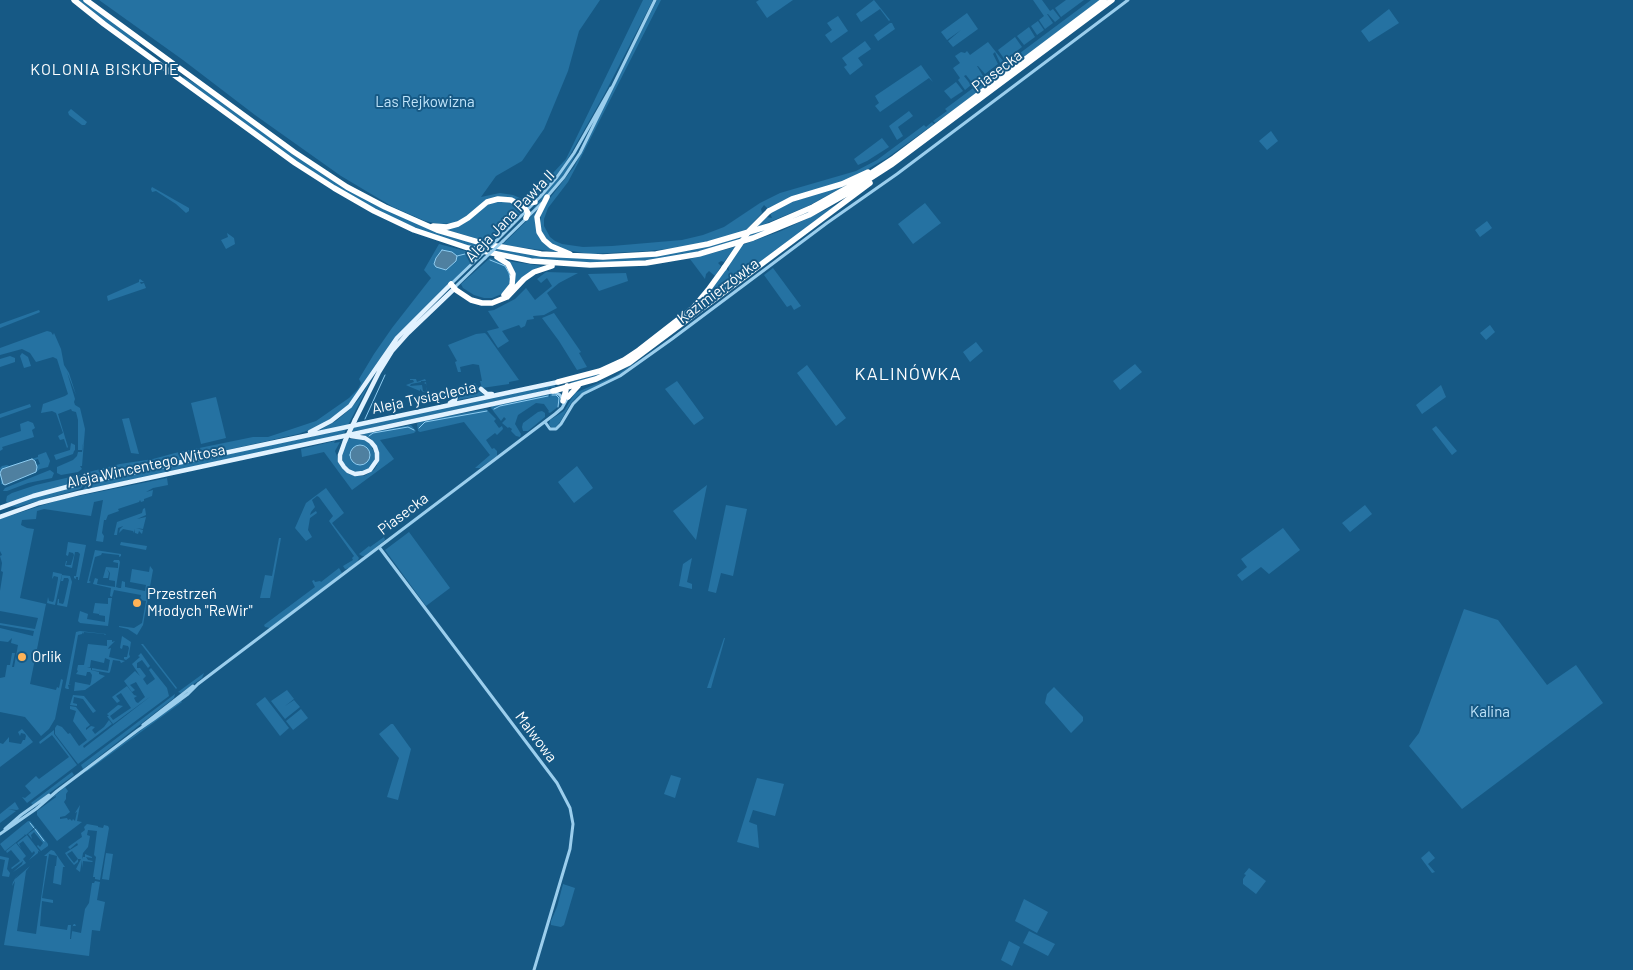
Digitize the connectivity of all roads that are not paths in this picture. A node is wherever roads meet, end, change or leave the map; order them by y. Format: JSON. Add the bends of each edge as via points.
{"nodes":[{"id":1,"x":74,"y":0,"type":"edge"},
{"id":2,"x":86,"y":0,"type":"edge"},
{"id":3,"x":655,"y":0,"type":"edge"},
{"id":4,"x":1104,"y":0,"type":"edge"},
{"id":5,"x":1112,"y":0,"type":"edge"},
{"id":6,"x":1128,"y":0,"type":"edge"},
{"id":7,"x":619,"y":74,"type":"junction"},
{"id":8,"x":896,"y":159,"type":"junction"},
{"id":9,"x":547,"y":198,"type":"junction"},
{"id":10,"x":535,"y":202,"type":"junction"},
{"id":11,"x":519,"y":204,"type":"junction"},
{"id":12,"x":527,"y":210,"type":"junction"},
{"id":13,"x":526,"y":218,"type":"junction"},
{"id":14,"x":426,"y":226,"type":"junction"},
{"id":15,"x":487,"y":256,"type":"junction"},
{"id":16,"x":582,"y":257,"type":"junction"},
{"id":17,"x":561,"y":264,"type":"junction"},
{"id":18,"x":454,"y":286,"type":"junction"},
{"id":19,"x":575,"y":378,"type":"junction"},
{"id":20,"x":558,"y":382,"type":"junction"},
{"id":21,"x":580,"y":385,"type":"junction"},
{"id":22,"x":566,"y":388,"type":"junction"},
{"id":23,"x":481,"y":390,"type":"dead end"},
{"id":24,"x":552,"y":391,"type":"junction"},
{"id":25,"x":499,"y":394,"type":"junction"},
{"id":26,"x":456,"y":395,"type":"dead end"},
{"id":27,"x":568,"y":397,"type":"junction"},
{"id":28,"x":562,"y":401,"type":"junction"},
{"id":29,"x":440,"y":407,"type":"junction"},
{"id":30,"x":557,"y":412,"type":"junction"},
{"id":31,"x":544,"y":422,"type":"junction"},
{"id":32,"x":295,"y":437,"type":"junction"},
{"id":33,"x":340,"y":437,"type":"junction"},
{"id":34,"x":300,"y":445,"type":"joint"},
{"id":35,"x":85,"y":476,"type":"dead end"},
{"id":36,"x":94,"y":481,"type":"junction"},
{"id":37,"x":0,"y":508,"type":"edge"},
{"id":38,"x":0,"y":517,"type":"edge"},
{"id":39,"x":379,"y":547,"type":"junction"},
{"id":40,"x":56,"y":791,"type":"junction"},
{"id":41,"x":0,"y":834,"type":"edge"},
{"id":42,"x":534,"y":970,"type":"edge"}],
"edges":[{"from":1,"to":15,"type":"highway","via":[[250,131],[334,188],[408,227]]},
{"from":2,"to":14,"type":"highway","via":[[313,166],[371,200]]},
{"from":3,"to":7,"type":"street","name":"Aleja Jana Pawła II"},
{"from":4,"to":8,"type":"highway","name":"Piasecka"},
{"from":5,"to":8,"type":"highway","name":"Piasecka"},
{"from":6,"to":31,"type":"street","name":"Kazimierzówka","via":[[666,344],[620,376],[583,394],[570,407],[560,426],[552,430]]},
{"from":7,"to":9,"type":"street","name":"Aleja Jana Pawła II","via":[[580,153]]},
{"from":7,"to":10,"type":"street","name":"Aleja Jana Pawła II","via":[[566,165]]},
{"from":8,"to":16,"type":"highway","via":[[831,198],[752,232],[670,252]]},
{"from":8,"to":17,"type":"highway","via":[[846,194],[809,214],[733,244],[699,254],[646,263]]},
{"from":8,"to":19,"type":"highway","bridge":true,"via":[[842,184],[792,199],[769,211],[749,231],[692,308],[648,344],[614,365]]},
{"from":8,"to":21,"type":"highway","via":[[870,184],[635,359]]},
{"from":9,"to":13,"type":"street","name":"Aleja Jana Pawła II"},
{"from":9,"to":16,"type":"highway","via":[[537,219],[541,236],[556,249]]},
{"from":10,"to":11,"type":"highway"},
{"from":10,"to":12,"type":"street","name":"Aleja Jana Pawła II"},
{"from":11,"to":12,"type":"highway"},
{"from":11,"to":14,"type":"highway","via":[[495,199],[458,224]]},
{"from":12,"to":13,"type":"highway"},
{"from":12,"to":18,"type":"street","name":"Aleja Jana Pawła II","bridge":true},
{"from":13,"to":15,"type":"street","name":"Aleja Jana Pawła II","bridge":true},
{"from":14,"to":16,"type":"highway","via":[[502,248]]},
{"from":15,"to":17,"type":"highway"},
{"from":15,"to":18,"type":"street","name":"Aleja Jana Pawła II"},
{"from":15,"to":18,"type":"highway","via":[[506,262],[512,270],[513,282],[507,293],[484,300]]},
{"from":17,"to":18,"type":"highway","via":[[534,272],[509,296],[496,303],[478,302]]},
{"from":18,"to":32,"type":"main road","via":[[399,335],[346,410],[320,428]]},
{"from":18,"to":33,"type":"main road","bridge":true,"via":[[392,351],[379,372],[355,420],[345,441],[340,452],[345,469],[355,474],[370,470],[377,458],[374,444],[362,437]]},
{"from":19,"to":20,"type":"highway"},
{"from":19,"to":22,"type":"highway"},
{"from":20,"to":22,"type":"street"},
{"from":20,"to":25,"type":"main road","name":"Aleja Tysiąclecia"},
{"from":21,"to":22,"type":"highway"},
{"from":21,"to":27,"type":"highway"},
{"from":22,"to":24,"type":"highway"},
{"from":22,"to":27,"type":"street"},
{"from":22,"to":28,"type":"highway"},
{"from":23,"to":25,"type":"main road","via":[[487,394]]},
{"from":24,"to":28,"type":"street","via":[[561,395]]},
{"from":24,"to":33,"type":"main road","name":"Aleja Tysiąclecia"},
{"from":25,"to":29,"type":"main road","name":"Aleja Tysiąclecia"},
{"from":26,"to":29,"type":"main road","via":[[454,401]]},
{"from":27,"to":30,"type":"street","name":"Piasecka"},
{"from":28,"to":30,"type":"street","name":"Piasecka"},
{"from":29,"to":32,"type":"main road","name":"Aleja Tysiąclecia"},
{"from":30,"to":31,"type":"street","name":"Piasecka"},
{"from":31,"to":39,"type":"street","name":"Piasecka"},
{"from":32,"to":36,"type":"main road","name":"Aleja Wincentego Witosa"},
{"from":33,"to":34,"type":"main road","name":"Aleja Tysiąclecia"},
{"from":34,"to":38,"type":"main road","name":"Aleja Wincentego Witosa","via":[[73,494]]},
{"from":35,"to":36,"type":"main road"},
{"from":36,"to":37,"type":"main road","name":"Aleja Wincentego Witosa","via":[[42,493]]},
{"from":39,"to":40,"type":"street","name":"Piasecka"},
{"from":39,"to":42,"type":"street","name":"Malwowa","via":[[549,772],[570,808],[573,828],[570,849]]},
{"from":40,"to":41,"type":"street"},
{"from":40,"to":41,"type":"street"}]}
